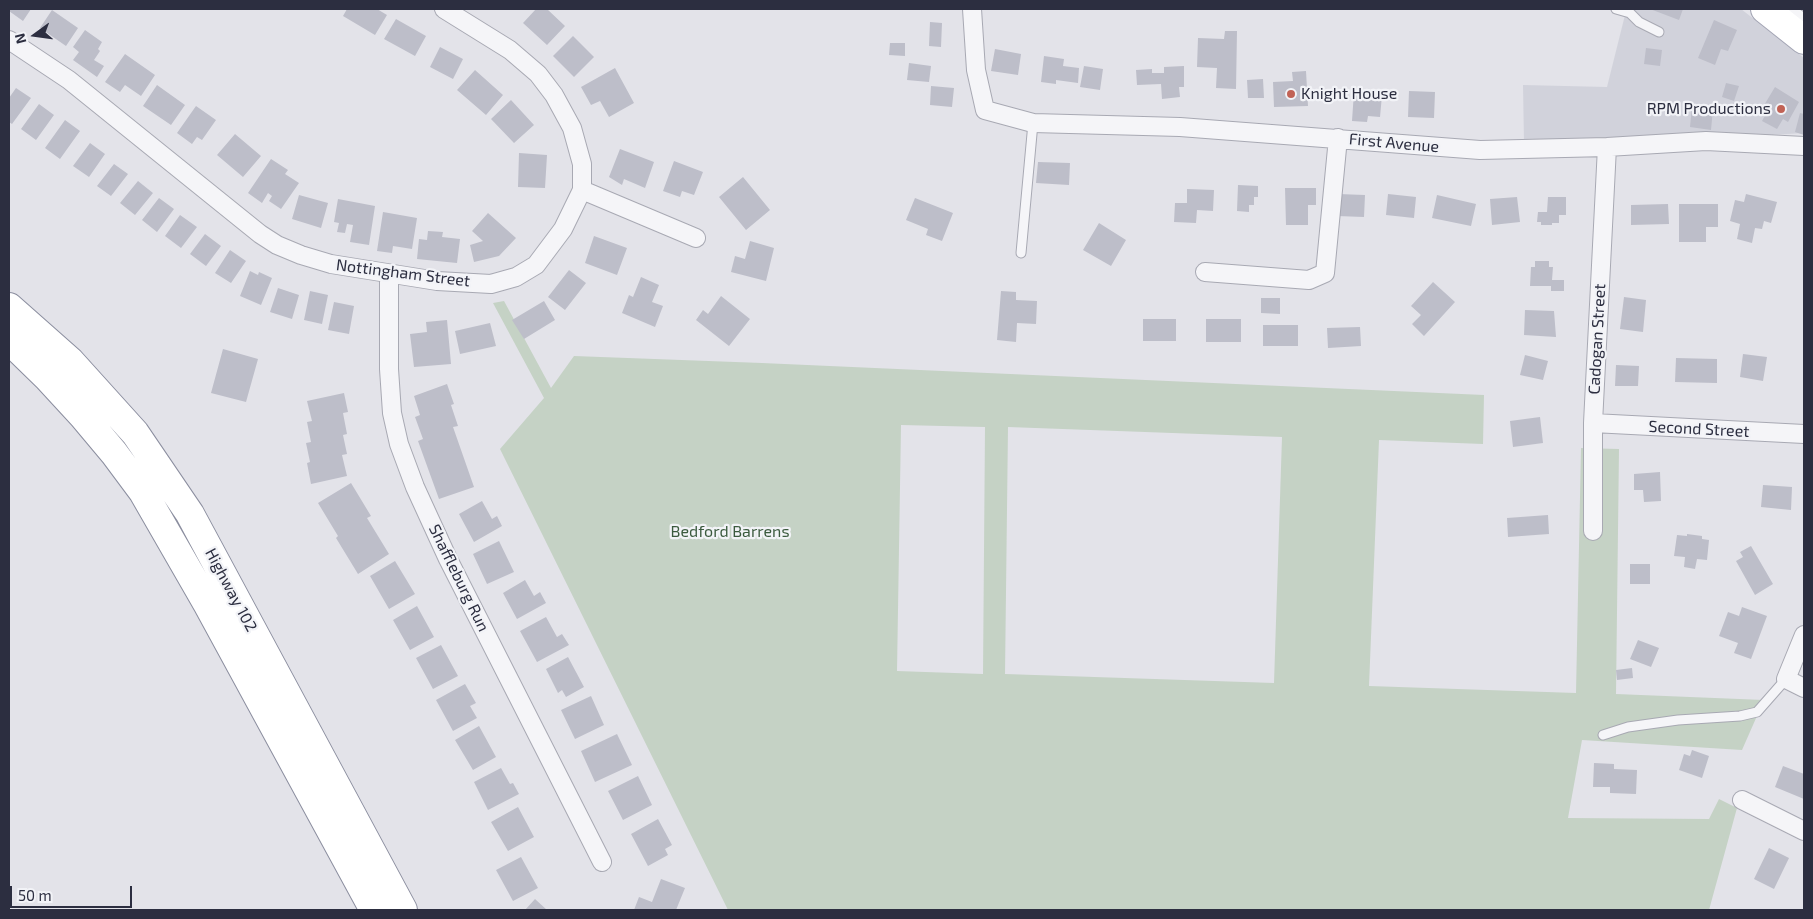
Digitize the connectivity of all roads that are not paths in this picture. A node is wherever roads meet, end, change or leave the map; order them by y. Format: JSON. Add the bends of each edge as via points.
{"nodes":[{"id":1,"x":444,"y":9,"type":"edge"},
{"id":2,"x":972,"y":9,"type":"edge"},
{"id":3,"x":1616,"y":9,"type":"edge"},
{"id":4,"x":1765,"y":9,"type":"edge"},
{"id":5,"x":1791,"y":9,"type":"edge"},
{"id":6,"x":1631,"y":11,"type":"edge"},
{"id":7,"x":1804,"y":18,"type":"edge"},
{"id":8,"x":1659,"y":32,"type":"dead end"},
{"id":9,"x":9,"y":40,"type":"edge"},
{"id":10,"x":1804,"y":40,"type":"edge"},
{"id":11,"x":1033,"y":123,"type":"junction"},
{"id":12,"x":1338,"y":138,"type":"junction"},
{"id":13,"x":1804,"y":146,"type":"edge"},
{"id":14,"x":1606,"y":147,"type":"junction"},
{"id":15,"x":582,"y":190,"type":"junction"},
{"id":16,"x":696,"y":238,"type":"dead end"},
{"id":17,"x":1021,"y":253,"type":"dead end"},
{"id":18,"x":1204,"y":272,"type":"dead end"},
{"id":19,"x":389,"y":274,"type":"junction"},
{"id":20,"x":9,"y":306,"type":"edge"},
{"id":21,"x":9,"y":340,"type":"edge"},
{"id":22,"x":1593,"y":424,"type":"junction"},
{"id":23,"x":1804,"y":434,"type":"edge"},
{"id":24,"x":1593,"y":531,"type":"dead end"},
{"id":25,"x":1804,"y":635,"type":"edge"},
{"id":26,"x":1786,"y":679,"type":"junction"},
{"id":27,"x":1804,"y":688,"type":"edge"},
{"id":28,"x":1603,"y":735,"type":"dead end"},
{"id":29,"x":1742,"y":800,"type":"dead end"},
{"id":30,"x":1804,"y":831,"type":"edge"},
{"id":31,"x":602,"y":862,"type":"dead end"},
{"id":32,"x":374,"y":910,"type":"edge"},
{"id":33,"x":402,"y":910,"type":"edge"}],
"edges":[{"from":1,"to":15,"type":"street","name":"Nottingham Street","via":[[510,50],[538,74],[572,128],[582,164]]},
{"from":2,"to":11,"type":"street","name":"First Avenue","via":[[976,70],[985,110]]},
{"from":3,"to":6,"type":"lane"},
{"from":4,"to":10,"type":"main road"},
{"from":5,"to":7,"type":"lane"},
{"from":6,"to":8,"type":"lane","via":[[1639,22]]},
{"from":9,"to":19,"type":"street","name":"Nottingham Street","via":[[69,80],[260,234],[301,255],[330,264]]},
{"from":11,"to":12,"type":"street","name":"First Avenue","via":[[1180,126]]},
{"from":11,"to":17,"type":"lane"},
{"from":12,"to":14,"type":"street","name":"First Avenue","via":[[1480,150]]},
{"from":12,"to":18,"type":"street","via":[[1325,273],[1309,280]]},
{"from":13,"to":14,"type":"street","name":"First Avenue","via":[[1706,141]]},
{"from":14,"to":22,"type":"street","name":"Cadogan Street"},
{"from":15,"to":16,"type":"street"},
{"from":15,"to":19,"type":"street","name":"Nottingham Street","via":[[562,230],[536,265],[516,277],[491,284]]},
{"from":19,"to":31,"type":"street","name":"Shaffleburg Run","via":[[389,369],[392,412],[399,444],[448,559]]},
{"from":20,"to":33,"type":"main road","name":"Highway 102","via":[[70,361],[135,433],[190,514]]},
{"from":21,"to":32,"type":"main road","name":"Highway 102","via":[[83,416],[143,492],[168,532]]},
{"from":22,"to":23,"type":"street","name":"Second Street"},
{"from":22,"to":24,"type":"street","name":"Cadogan Street"},
{"from":25,"to":26,"type":"street"},
{"from":26,"to":27,"type":"street"},
{"from":26,"to":28,"type":"lane","via":[[1757,712],[1628,727]]},
{"from":29,"to":30,"type":"street"}]}
